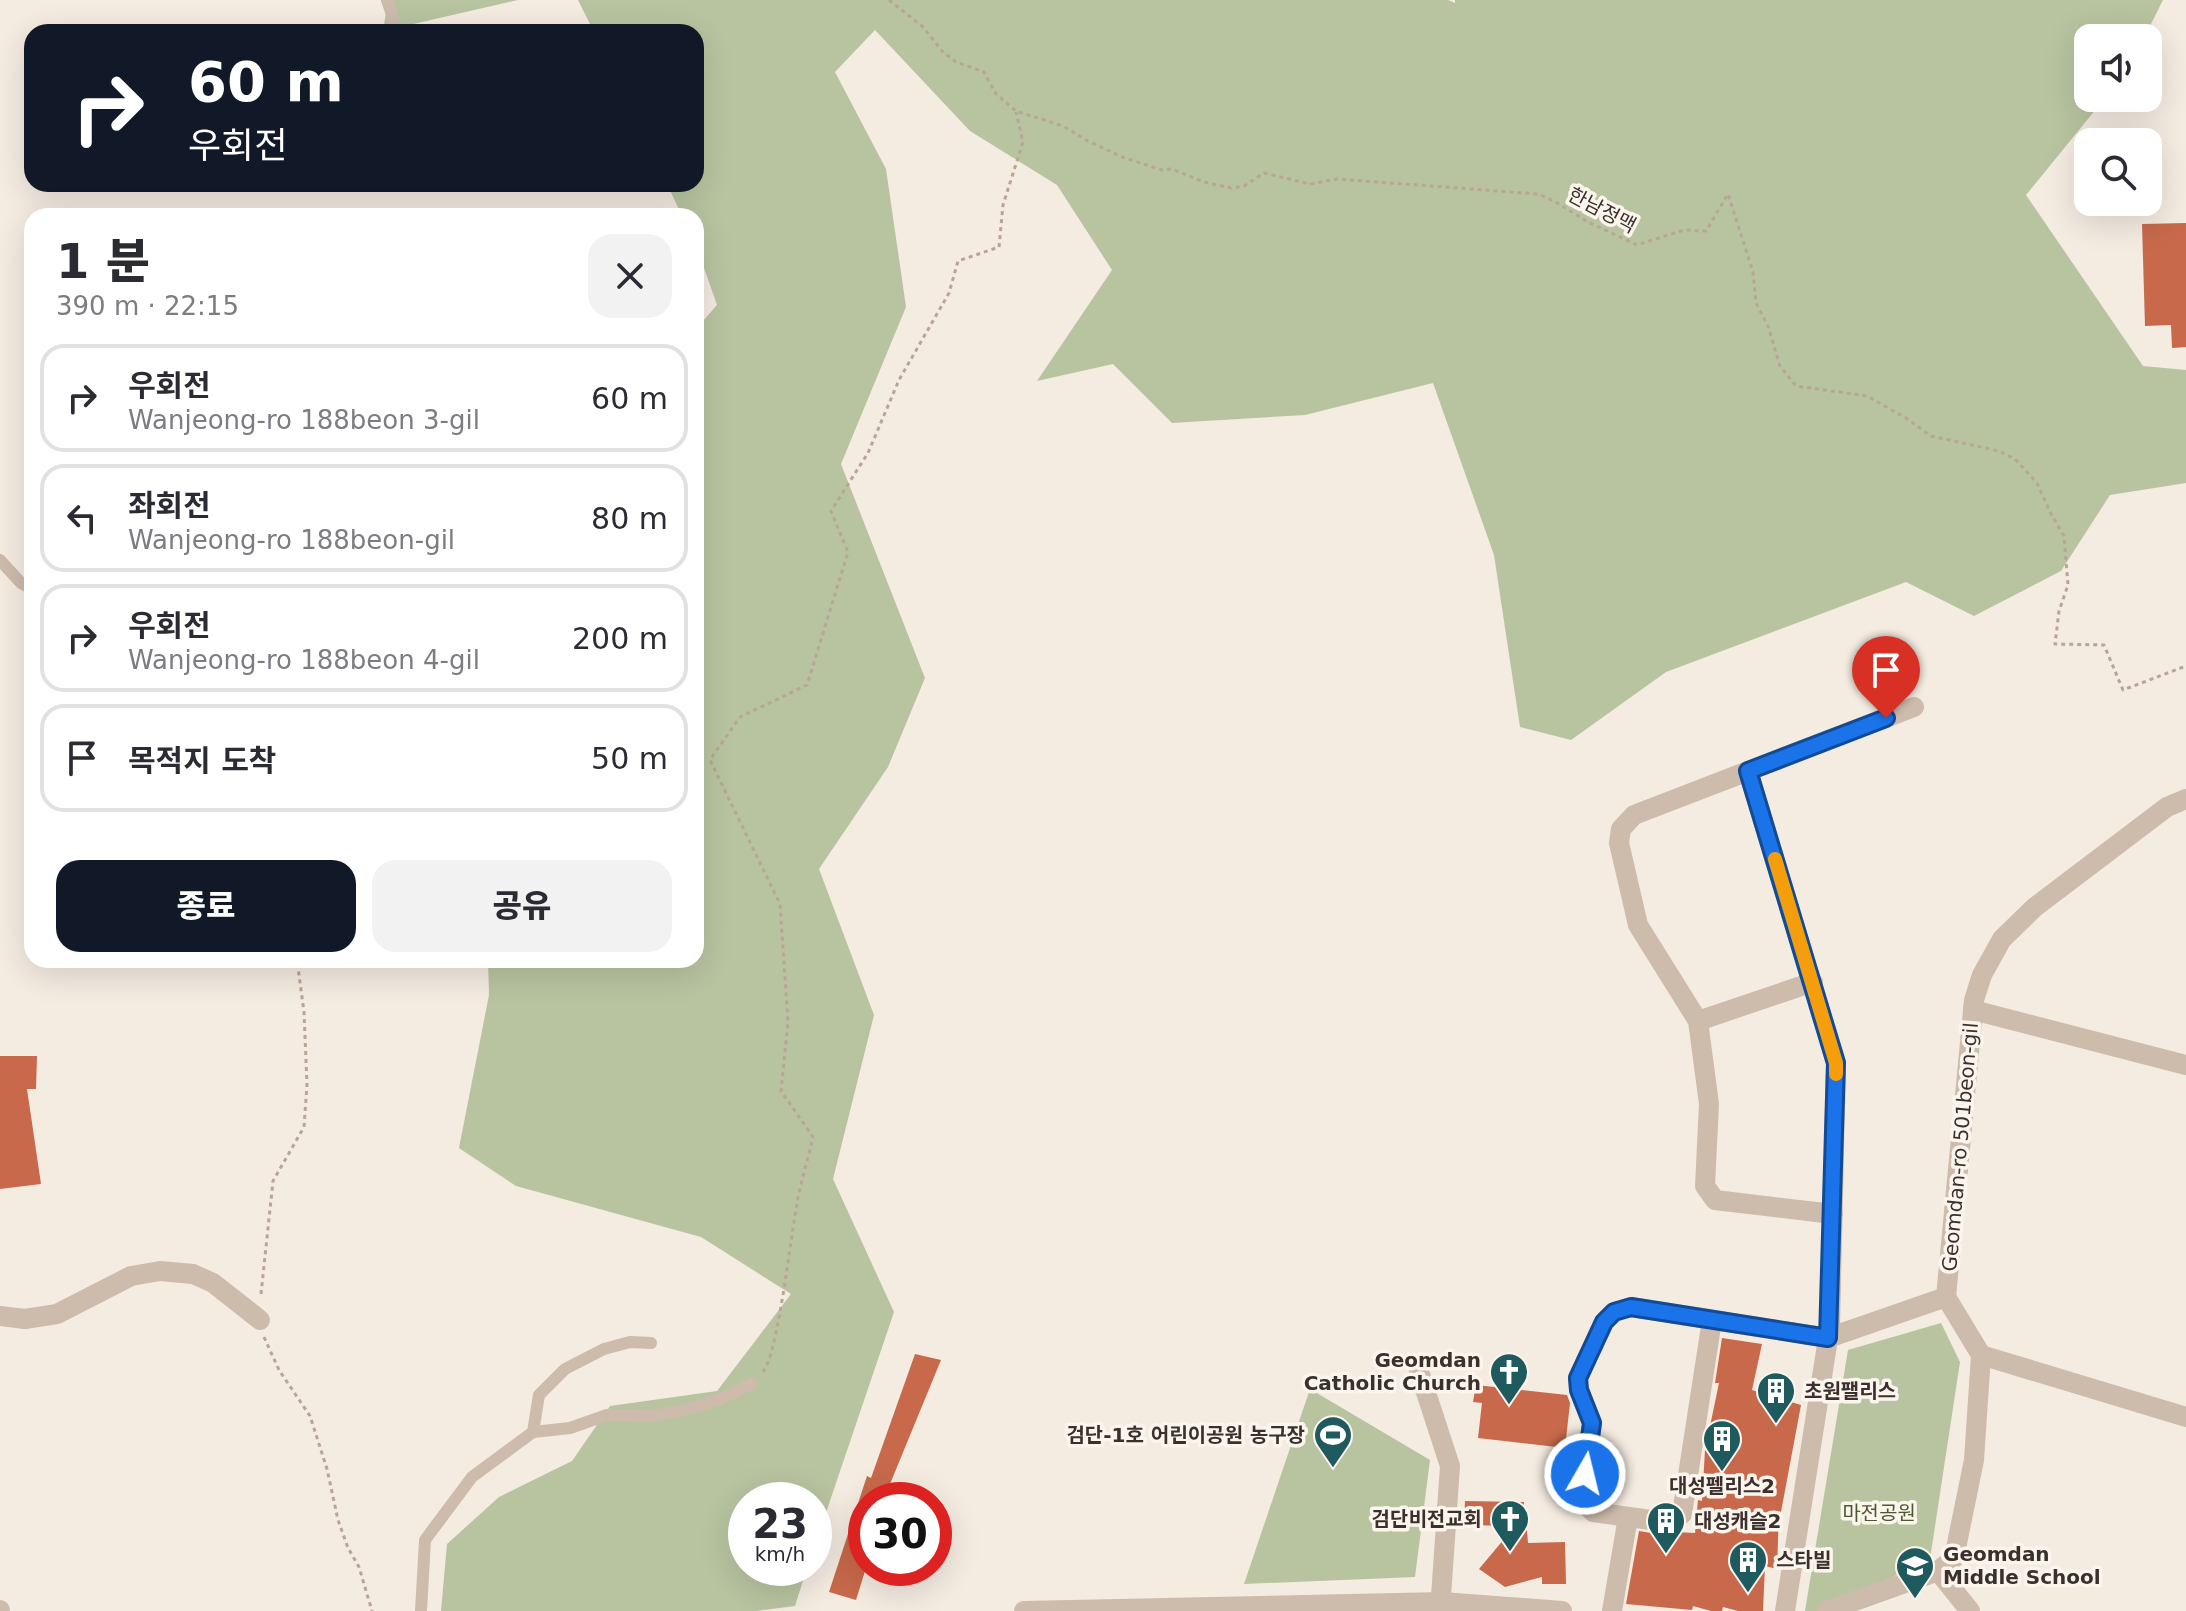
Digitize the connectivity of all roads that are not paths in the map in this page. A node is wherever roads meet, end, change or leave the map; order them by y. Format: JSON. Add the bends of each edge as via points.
{"nodes":[{"id":1,"x":387,"y":0,"type":"edge"},
{"id":2,"x":395,"y":24,"type":"edge"},
{"id":3,"x":0,"y":560,"type":"edge"},
{"id":4,"x":24,"y":585,"type":"edge"},
{"id":5,"x":1914,"y":707,"type":"dead end"},
{"id":6,"x":1748,"y":771,"type":"junction"},
{"id":7,"x":2186,"y":799,"type":"edge"},
{"id":8,"x":1813,"y":982,"type":"junction"},
{"id":9,"x":1973,"y":1010,"type":"junction"},
{"id":10,"x":1698,"y":1021,"type":"junction"},
{"id":11,"x":2186,"y":1065,"type":"edge"},
{"id":12,"x":1833,"y":1214,"type":"junction"},
{"id":13,"x":1946,"y":1297,"type":"junction"},
{"id":14,"x":0,"y":1316,"type":"edge"},
{"id":15,"x":260,"y":1320,"type":"road end"},
{"id":16,"x":1712,"y":1320,"type":"junction"},
{"id":17,"x":1828,"y":1338,"type":"junction"},
{"id":18,"x":651,"y":1343,"type":"dead end"},
{"id":19,"x":1981,"y":1355,"type":"junction"},
{"id":20,"x":1419,"y":1371,"type":"dead end"},
{"id":21,"x":752,"y":1384,"type":"road end"},
{"id":22,"x":2186,"y":1417,"type":"edge"},
{"id":23,"x":533,"y":1432,"type":"junction"},
{"id":24,"x":1628,"y":1517,"type":"junction"},
{"id":25,"x":1938,"y":1571,"type":"junction"},
{"id":26,"x":1441,"y":1607,"type":"edge"},
{"id":27,"x":421,"y":1611,"type":"edge"},
{"id":28,"x":1024,"y":1611,"type":"edge"},
{"id":29,"x":1562,"y":1611,"type":"edge"},
{"id":30,"x":1612,"y":1611,"type":"edge"},
{"id":31,"x":1785,"y":1611,"type":"edge"},
{"id":32,"x":1827,"y":1611,"type":"edge"},
{"id":33,"x":1970,"y":1611,"type":"edge"}],
"edges":[{"from":1,"to":2,"type":"lane"},
{"from":3,"to":4,"type":"lane"},
{"from":5,"to":6,"type":"street"},
{"from":6,"to":8,"type":"street"},
{"from":6,"to":10,"type":"street","via":[[1634,815],[1621,829],[1619,843],[1638,925]]},
{"from":7,"to":9,"type":"street","name":"Geomdan-ro 501beon-gil","via":[[2167,807],[2035,907],[2002,939],[1982,975]]},
{"from":8,"to":10,"type":"street"},
{"from":8,"to":12,"type":"street","via":[[1836,1063]]},
{"from":9,"to":11,"type":"street"},
{"from":9,"to":13,"type":"street","name":"Geomdan-ro 501beon-gil"},
{"from":10,"to":12,"type":"street","via":[[1709,1104],[1705,1186],[1715,1200]]},
{"from":12,"to":17,"type":"street"},
{"from":13,"to":17,"type":"street"},
{"from":13,"to":19,"type":"street","name":"Geomdan-ro 501beon-gil"},
{"from":14,"to":15,"type":"street","via":[[57,1314],[131,1276],[160,1271],[193,1274],[213,1283]]},
{"from":16,"to":17,"type":"street"},
{"from":16,"to":24,"type":"street","via":[[1682,1514],[1665,1522]]},
{"from":16,"to":24,"type":"street","via":[[1631,1307],[1614,1312],[1578,1378],[1592,1423],[1581,1500],[1593,1512]]},
{"from":17,"to":31,"type":"street"},
{"from":18,"to":23,"type":"lane","via":[[604,1349],[565,1369],[539,1395]]},
{"from":19,"to":22,"type":"street"},
{"from":19,"to":25,"type":"street","via":[[1971,1474],[1954,1558]]},
{"from":20,"to":26,"type":"street","via":[[1450,1466]]},
{"from":21,"to":23,"type":"lane","via":[[692,1408],[654,1416],[607,1415],[570,1428]]},
{"from":23,"to":27,"type":"lane","via":[[472,1477],[425,1540]]},
{"from":24,"to":30,"type":"street"},
{"from":25,"to":32,"type":"street"},
{"from":25,"to":33,"type":"street"},
{"from":26,"to":28,"type":"street"},
{"from":26,"to":29,"type":"street"}]}
